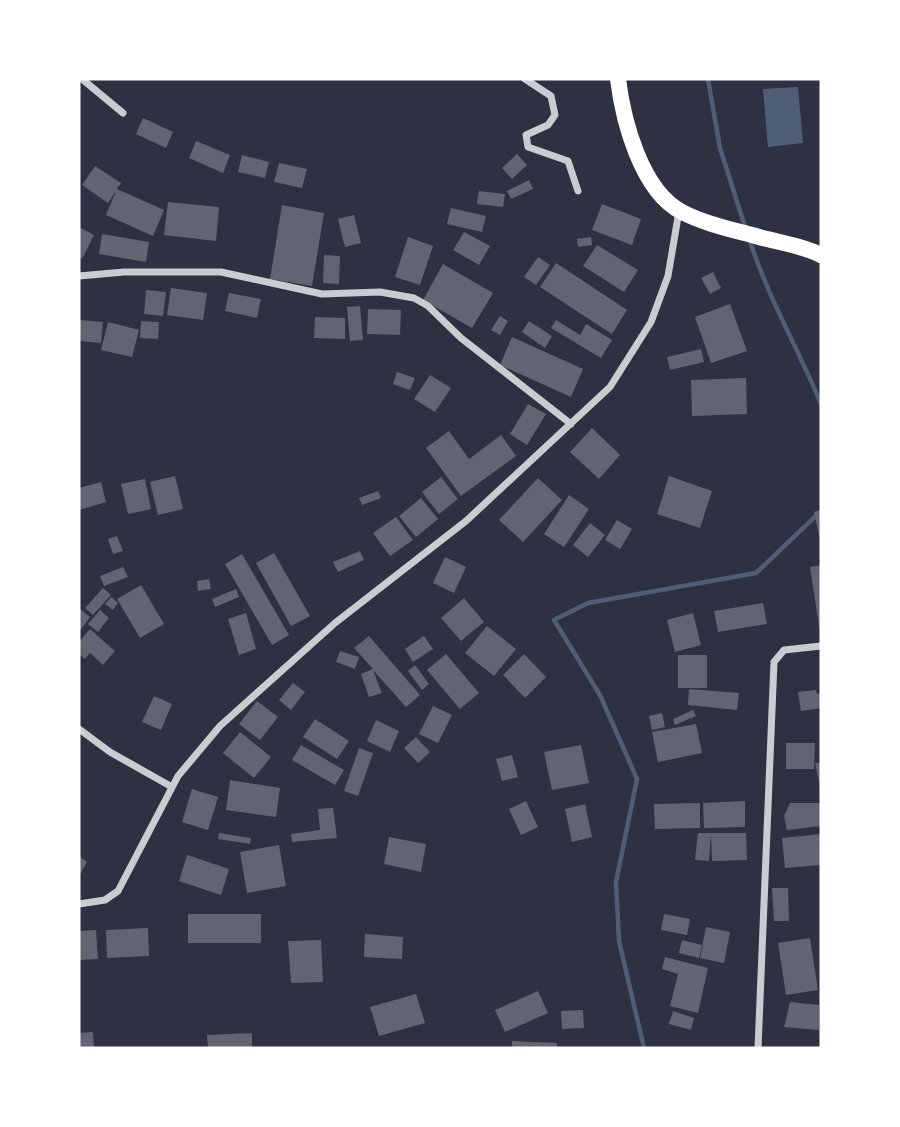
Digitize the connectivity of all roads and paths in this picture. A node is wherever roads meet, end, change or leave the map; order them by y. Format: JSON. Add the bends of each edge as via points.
{"nodes":[{"id":1,"x":82,"y":79,"type":"edge"},
{"id":2,"x":526,"y":79,"type":"edge"},
{"id":3,"x":618,"y":79,"type":"edge"},
{"id":4,"x":122,"y":113,"type":"dead end"},
{"id":5,"x":578,"y":191,"type":"dead end"},
{"id":6,"x":680,"y":211,"type":"junction"},
{"id":7,"x":817,"y":250,"type":"edge"},
{"id":8,"x":79,"y":276,"type":"edge"},
{"id":9,"x":570,"y":424,"type":"junction"},
{"id":10,"x":821,"y":646,"type":"edge"},
{"id":11,"x":79,"y":729,"type":"edge"},
{"id":12,"x":172,"y":787,"type":"junction"},
{"id":13,"x":79,"y":904,"type":"edge"},
{"id":14,"x":758,"y":1048,"type":"edge"}],
"edges":[{"from":1,"to":4,"type":"street"},
{"from":2,"to":5,"type":"street","via":[[551,96],[555,115],[548,125],[526,135],[528,147],[568,162]]},
{"from":3,"to":6,"type":"highway","via":[[634,148],[657,190]]},
{"from":6,"to":7,"type":"highway"},
{"from":6,"to":9,"type":"street","via":[[668,276],[651,322],[610,387]]},
{"from":8,"to":9,"type":"street","via":[[221,272],[322,294],[380,292],[414,298]]},
{"from":9,"to":12,"type":"street","via":[[466,520],[273,677],[220,726]]},
{"from":10,"to":14,"type":"street","via":[[784,650],[774,662]]},
{"from":11,"to":12,"type":"street"},
{"from":12,"to":13,"type":"street","via":[[118,891],[105,900]]}]}
